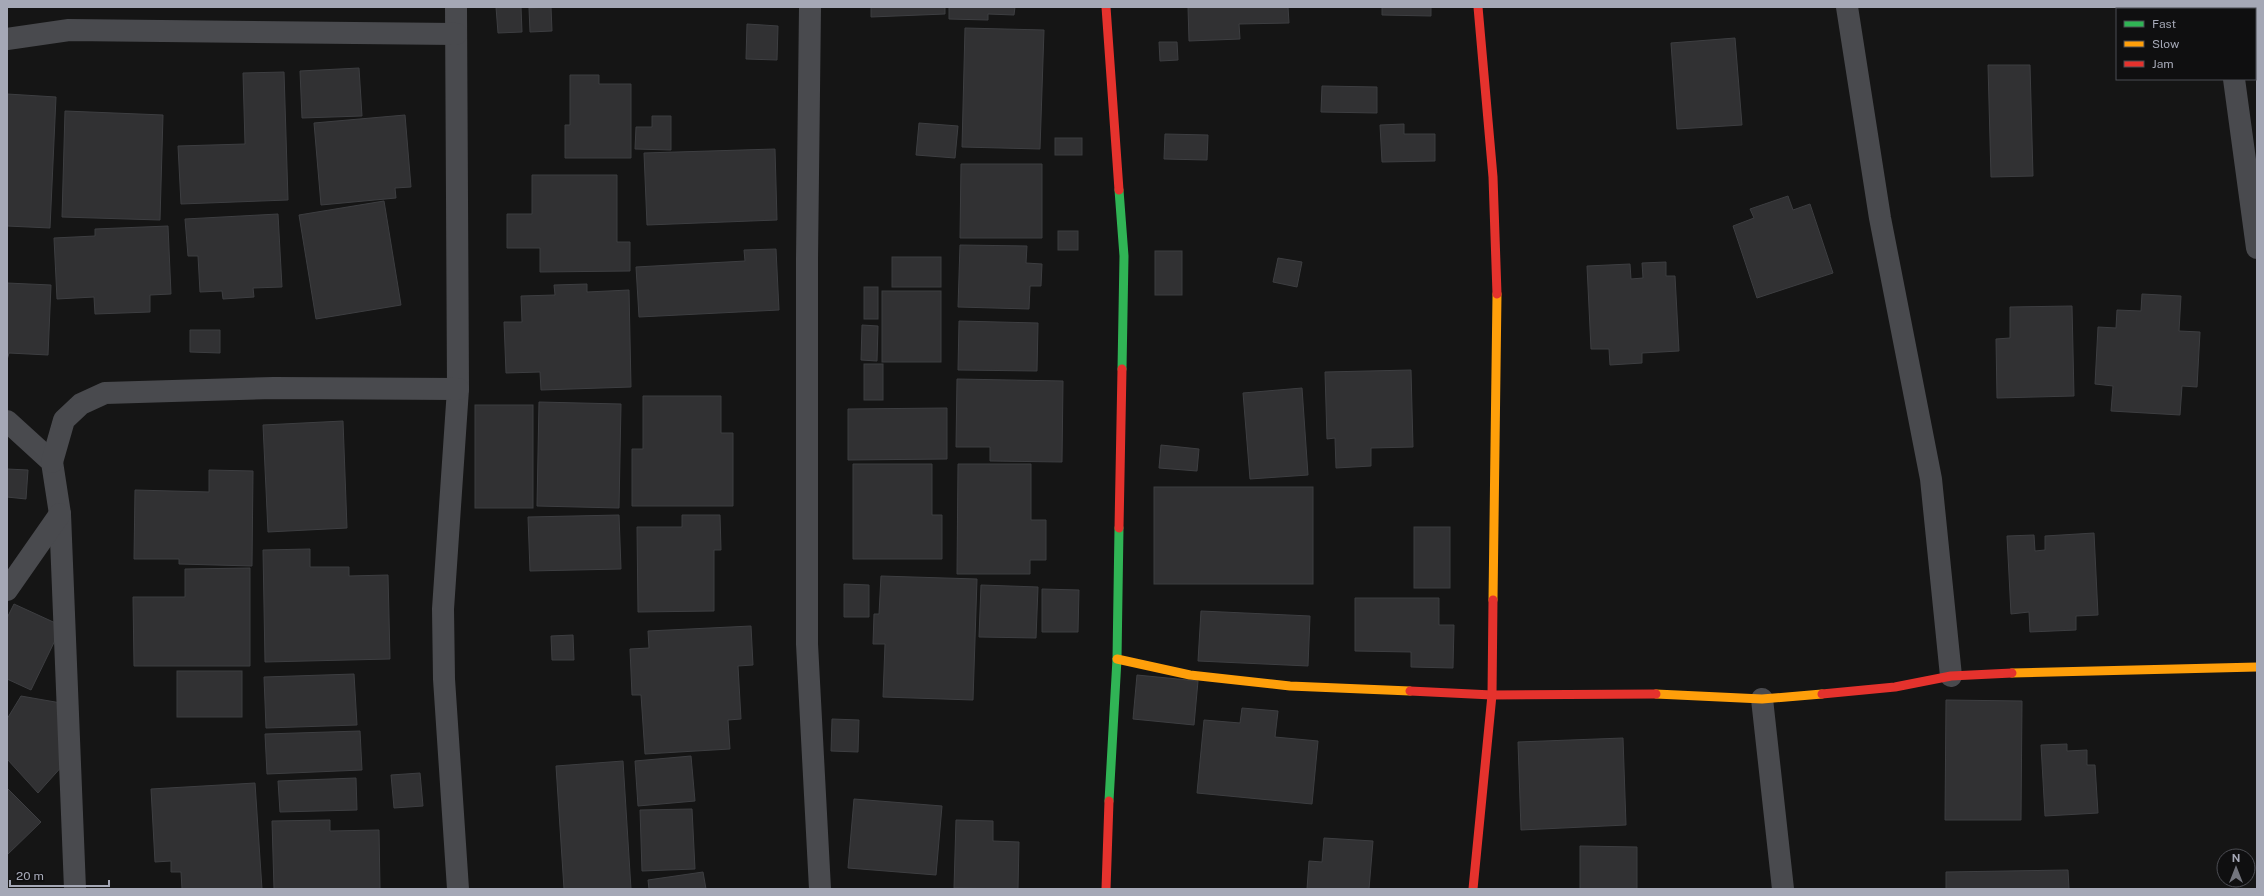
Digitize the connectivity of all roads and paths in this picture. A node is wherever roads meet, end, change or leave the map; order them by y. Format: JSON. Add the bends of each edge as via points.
{"nodes":[{"id":1,"x":456,"y":7,"type":"edge"},
{"id":2,"x":810,"y":7,"type":"edge"},
{"id":3,"x":1106,"y":7,"type":"edge"},
{"id":4,"x":1478,"y":7,"type":"edge"},
{"id":5,"x":1847,"y":7,"type":"edge"},
{"id":6,"x":456,"y":34,"type":"junction"},
{"id":7,"x":7,"y":39,"type":"edge"},
{"id":8,"x":2234,"y":80,"type":"edge"},
{"id":9,"x":2257,"y":248,"type":"edge"},
{"id":10,"x":458,"y":389,"type":"junction"},
{"id":11,"x":7,"y":421,"type":"edge"},
{"id":12,"x":52,"y":462,"type":"junction"},
{"id":13,"x":60,"y":514,"type":"junction"},
{"id":14,"x":7,"y":590,"type":"edge"},
{"id":15,"x":1117,"y":659,"type":"junction"},
{"id":16,"x":2257,"y":666,"type":"edge"},
{"id":17,"x":1951,"y":676,"type":"junction"},
{"id":18,"x":1492,"y":695,"type":"junction"},
{"id":19,"x":1762,"y":699,"type":"junction"},
{"id":20,"x":75,"y":889,"type":"edge"},
{"id":21,"x":458,"y":889,"type":"edge"},
{"id":22,"x":820,"y":889,"type":"edge"},
{"id":23,"x":1106,"y":889,"type":"edge"},
{"id":24,"x":1473,"y":889,"type":"edge"},
{"id":25,"x":1783,"y":889,"type":"edge"}],
"edges":[{"from":1,"to":6,"type":"street"},
{"from":2,"to":22,"type":"street","via":[[807,644]]},
{"from":3,"to":15,"type":"street","via":[[1124,256]]},
{"from":4,"to":18,"type":"street","via":[[1493,177],[1497,267]]},
{"from":5,"to":17,"type":"street","via":[[1880,218],[1931,479]]},
{"from":6,"to":7,"type":"street","via":[[69,30]]},
{"from":6,"to":10,"type":"street"},
{"from":8,"to":9,"type":"street"},
{"from":10,"to":12,"type":"street","via":[[274,388],[104,393],[81,404],[64,420]]},
{"from":10,"to":21,"type":"street","via":[[443,609],[444,679]]},
{"from":11,"to":12,"type":"street"},
{"from":12,"to":13,"type":"street"},
{"from":13,"to":14,"type":"street"},
{"from":13,"to":20,"type":"street"},
{"from":15,"to":18,"type":"street","via":[[1190,675],[1290,686]]},
{"from":15,"to":23,"type":"street","via":[[1110,763]]},
{"from":16,"to":17,"type":"street"},
{"from":17,"to":19,"type":"street","via":[[1894,687]]},
{"from":18,"to":19,"type":"street","via":[[1678,694]]},
{"from":18,"to":24,"type":"street"},
{"from":19,"to":25,"type":"street"}]}
